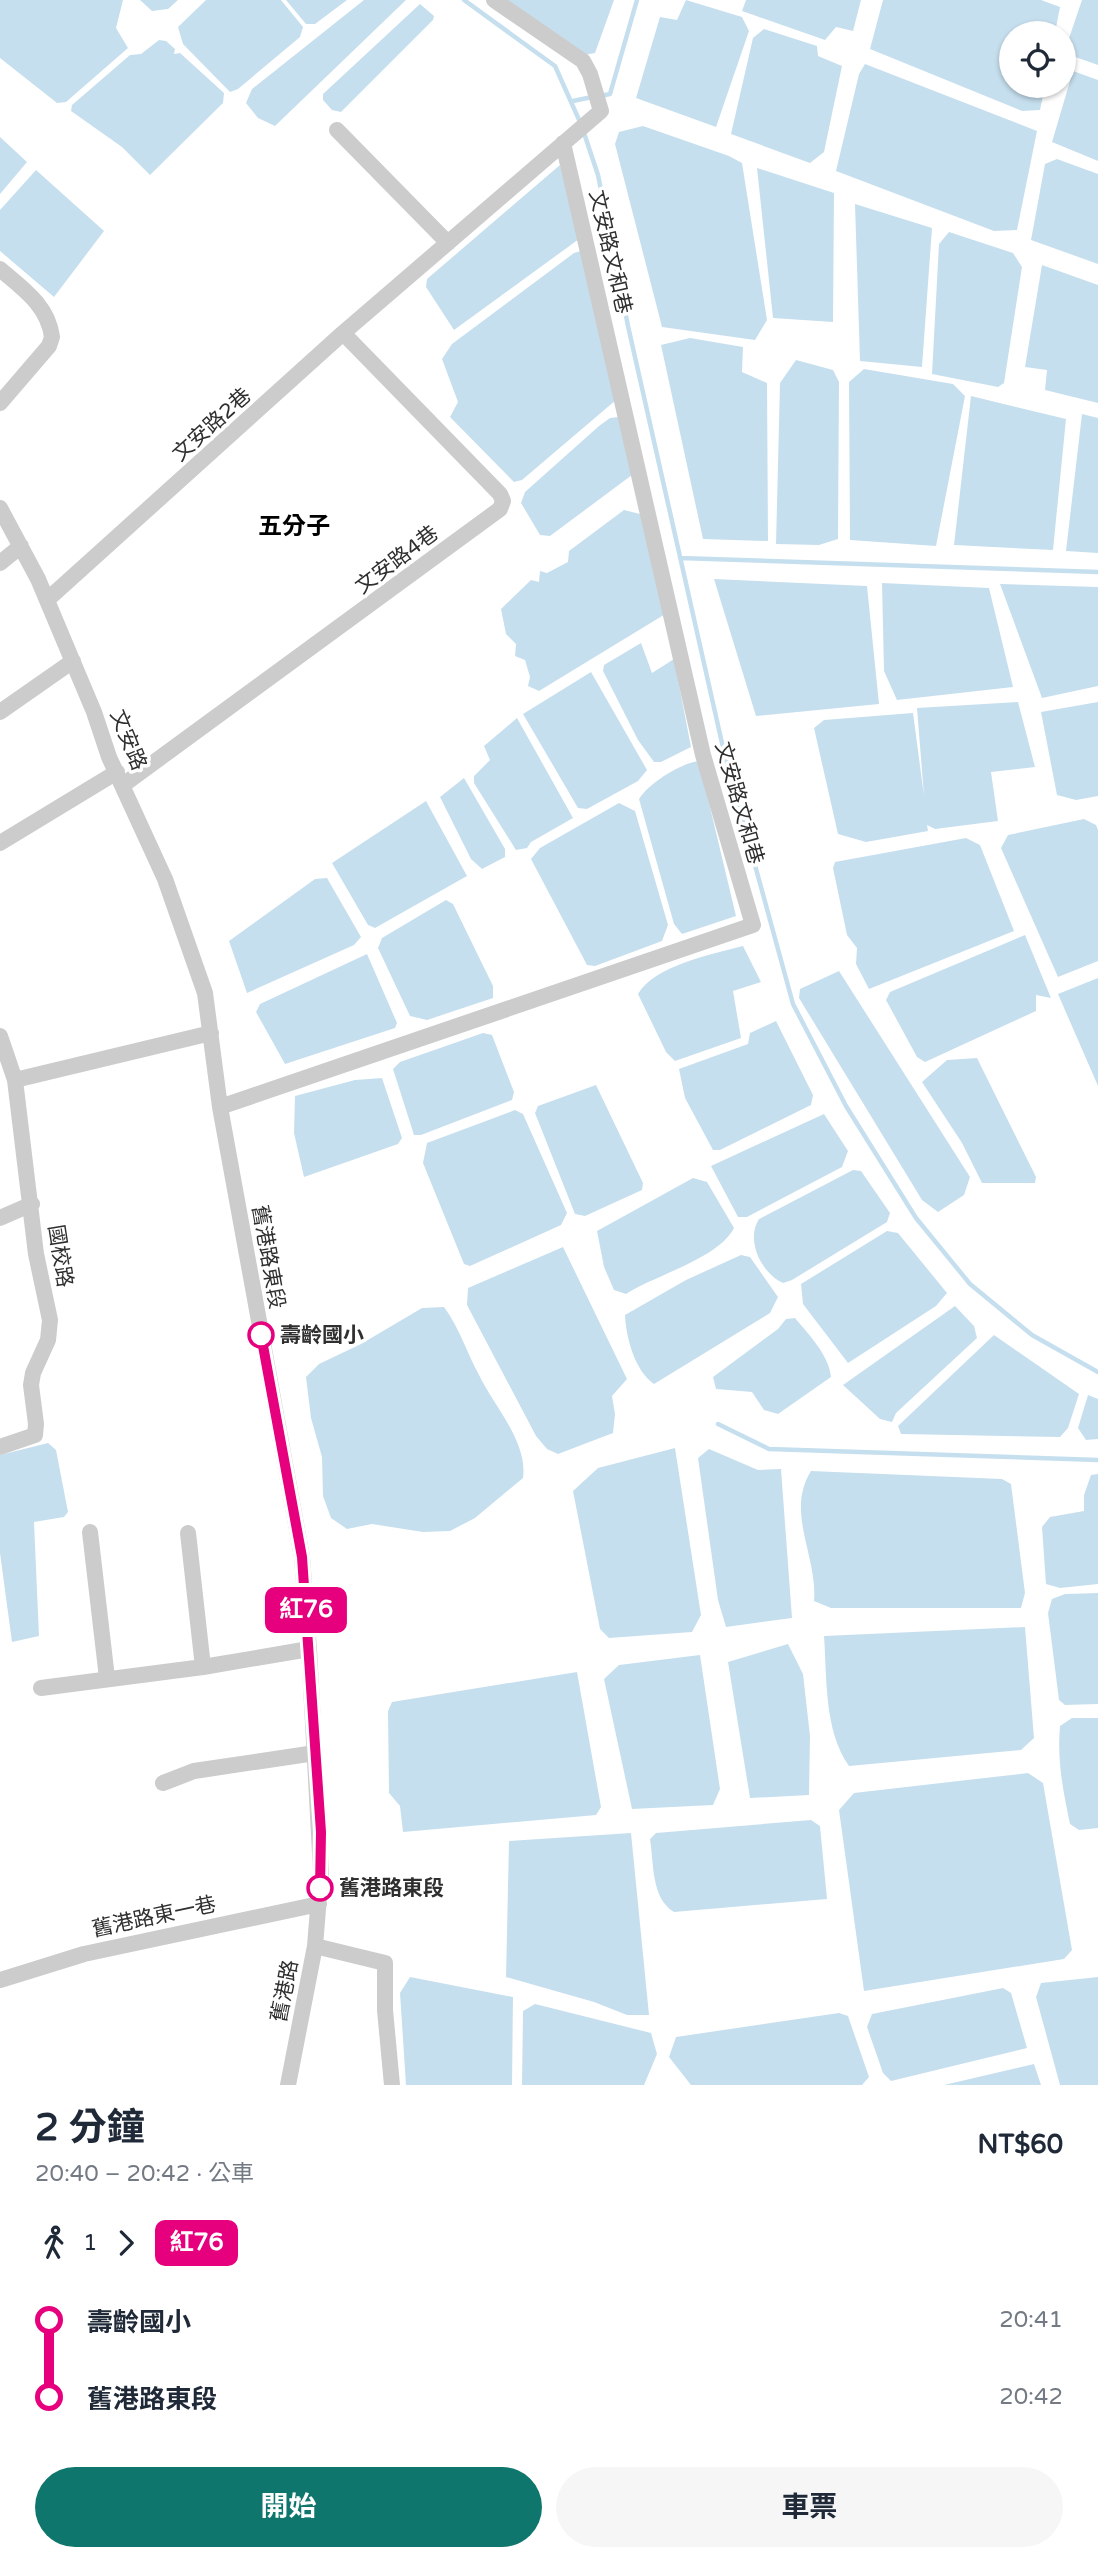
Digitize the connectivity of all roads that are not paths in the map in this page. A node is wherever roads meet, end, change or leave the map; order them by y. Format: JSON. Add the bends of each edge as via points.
{"nodes":[{"id":1,"x":494,"y":0,"type":"edge"},
{"id":2,"x":337,"y":130,"type":"dead end"},
{"id":3,"x":567,"y":139,"type":"junction"},
{"id":4,"x":447,"y":243,"type":"junction"},
{"id":5,"x":0,"y":269,"type":"edge"},
{"id":6,"x":343,"y":333,"type":"junction"},
{"id":7,"x":0,"y":403,"type":"edge"},
{"id":8,"x":0,"y":508,"type":"edge"},
{"id":9,"x":21,"y":546,"type":"junction"},
{"id":10,"x":0,"y":563,"type":"edge"},
{"id":11,"x":47,"y":600,"type":"junction"},
{"id":12,"x":73,"y":661,"type":"junction"},
{"id":13,"x":0,"y":712,"type":"edge"},
{"id":14,"x":120,"y":778,"type":"junction"},
{"id":15,"x":0,"y":843,"type":"edge"},
{"id":16,"x":205,"y":993,"type":"joint"},
{"id":17,"x":211,"y":1033,"type":"junction"},
{"id":18,"x":0,"y":1036,"type":"edge"},
{"id":19,"x":15,"y":1080,"type":"junction"},
{"id":20,"x":220,"y":1107,"type":"junction"},
{"id":21,"x":32,"y":1204,"type":"junction"},
{"id":22,"x":0,"y":1218,"type":"edge"},
{"id":23,"x":0,"y":1447,"type":"edge"},
{"id":24,"x":90,"y":1532,"type":"dead end"},
{"id":25,"x":188,"y":1533,"type":"dead end"},
{"id":26,"x":309,"y":1649,"type":"junction"},
{"id":27,"x":203,"y":1667,"type":"junction"},
{"id":28,"x":107,"y":1678,"type":"junction"},
{"id":29,"x":41,"y":1688,"type":"dead end"},
{"id":30,"x":315,"y":1753,"type":"junction"},
{"id":31,"x":163,"y":1783,"type":"dead end"},
{"id":32,"x":319,"y":1904,"type":"junction"},
{"id":33,"x":315,"y":1946,"type":"junction"},
{"id":34,"x":0,"y":1980,"type":"edge"},
{"id":35,"x":288,"y":2085,"type":"edge"},
{"id":36,"x":392,"y":2085,"type":"edge"}],
"edges":[{"from":1,"to":3,"type":"street","name":"文安路2巷","via":[[583,61],[601,111]]},
{"from":2,"to":4,"type":"street"},
{"from":3,"to":4,"type":"street","name":"文安路2巷"},
{"from":3,"to":20,"type":"street","name":"文安路文和巷","via":[[703,755],[753,925]]},
{"from":4,"to":6,"type":"street","name":"文安路2巷"},
{"from":5,"to":7,"type":"street","via":[[33,297],[52,337]]},
{"from":6,"to":11,"type":"street","name":"文安路2巷"},
{"from":6,"to":14,"type":"street","name":"文安路4巷","via":[[500,494],[500,509]]},
{"from":8,"to":9,"type":"street","name":"文安路"},
{"from":9,"to":10,"type":"street"},
{"from":9,"to":11,"type":"street","name":"文安路"},
{"from":11,"to":12,"type":"street","name":"文安路"},
{"from":12,"to":13,"type":"street"},
{"from":12,"to":14,"type":"street","name":"文安路"},
{"from":14,"to":15,"type":"street"},
{"from":14,"to":16,"type":"street","name":"文安路","via":[[165,879]]},
{"from":16,"to":17,"type":"street","name":"舊港路東段"},
{"from":17,"to":19,"type":"street"},
{"from":17,"to":20,"type":"street","name":"舊港路東段"},
{"from":18,"to":19,"type":"street","name":"國校路"},
{"from":19,"to":21,"type":"street","name":"國校路"},
{"from":20,"to":26,"type":"street","name":"舊港路東段","via":[[302,1557]]},
{"from":21,"to":22,"type":"street"},
{"from":21,"to":23,"type":"street","name":"國校路","via":[[36,1254],[50,1320],[48,1340],[31,1385],[37,1424],[35,1435]]},
{"from":24,"to":28,"type":"street"},
{"from":25,"to":27,"type":"street"},
{"from":26,"to":27,"type":"street"},
{"from":26,"to":30,"type":"street","name":"舊港路東段"},
{"from":27,"to":28,"type":"street"},
{"from":28,"to":29,"type":"street"},
{"from":30,"to":31,"type":"street","via":[[194,1770]]},
{"from":30,"to":32,"type":"street","name":"舊港路東段","via":[[321,1832]]},
{"from":32,"to":33,"type":"street","name":"舊港路"},
{"from":32,"to":34,"type":"street","name":"舊港路東一巷","via":[[83,1954]]},
{"from":33,"to":35,"type":"street","name":"舊港路"},
{"from":33,"to":36,"type":"street","via":[[385,1963],[384,2010]]}]}
